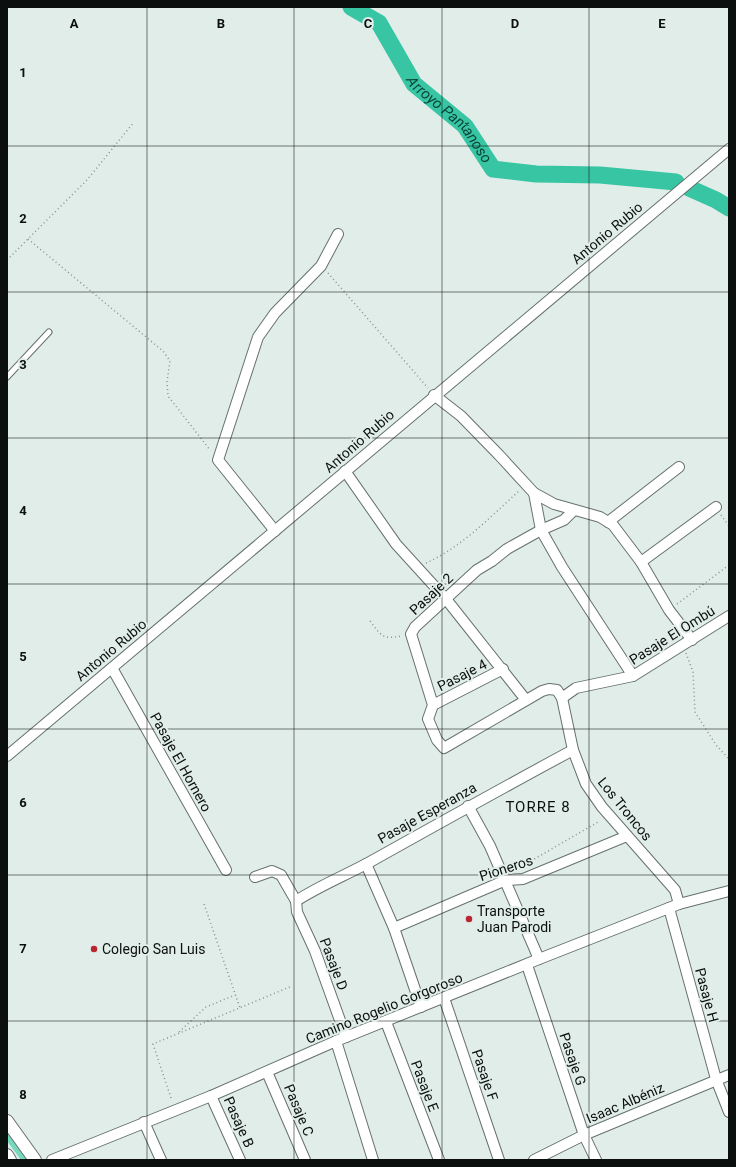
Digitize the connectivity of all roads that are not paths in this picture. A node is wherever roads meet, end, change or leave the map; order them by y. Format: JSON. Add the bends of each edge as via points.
{"nodes":[{"id":1,"x":729,"y":148,"type":"edge"},
{"id":2,"x":338,"y":234,"type":"dead end"},
{"id":3,"x":49,"y":332,"type":"dead end"},
{"id":4,"x":7,"y":377,"type":"edge"},
{"id":5,"x":434,"y":395,"type":"junction"},
{"id":6,"x":679,"y":467,"type":"dead end"},
{"id":7,"x":345,"y":471,"type":"junction"},
{"id":8,"x":534,"y":493,"type":"junction"},
{"id":9,"x":716,"y":507,"type":"road end"},
{"id":10,"x":574,"y":510,"type":"junction"},
{"id":11,"x":608,"y":522,"type":"junction"},
{"id":12,"x":541,"y":530,"type":"junction"},
{"id":13,"x":275,"y":531,"type":"junction"},
{"id":14,"x":641,"y":562,"type":"junction"},
{"id":15,"x":446,"y":599,"type":"junction"},
{"id":16,"x":729,"y":616,"type":"edge"},
{"id":17,"x":688,"y":643,"type":"junction"},
{"id":18,"x":112,"y":668,"type":"junction"},
{"id":19,"x":504,"y":669,"type":"junction"},
{"id":20,"x":633,"y":676,"type":"junction"},
{"id":21,"x":562,"y":698,"type":"junction"},
{"id":22,"x":526,"y":700,"type":"junction"},
{"id":23,"x":433,"y":705,"type":"junction"},
{"id":24,"x":573,"y":750,"type":"junction"},
{"id":25,"x":7,"y":756,"type":"edge"},
{"id":26,"x":468,"y":806,"type":"junction"},
{"id":27,"x":627,"y":836,"type":"junction"},
{"id":28,"x":366,"y":864,"type":"junction"},
{"id":29,"x":226,"y":870,"type":"dead end"},
{"id":30,"x":255,"y":877,"type":"dead end"},
{"id":31,"x":506,"y":880,"type":"junction"},
{"id":32,"x":729,"y":891,"type":"edge"},
{"id":33,"x":296,"y":901,"type":"junction"},
{"id":34,"x":679,"y":904,"type":"junction"},
{"id":35,"x":669,"y":908,"type":"junction"},
{"id":36,"x":394,"y":928,"type":"junction"},
{"id":37,"x":539,"y":959,"type":"junction"},
{"id":38,"x":527,"y":965,"type":"junction"},
{"id":39,"x":444,"y":998,"type":"junction"},
{"id":40,"x":421,"y":1007,"type":"junction"},
{"id":41,"x":386,"y":1022,"type":"junction"},
{"id":42,"x":346,"y":1037,"type":"junction"},
{"id":43,"x":336,"y":1041,"type":"junction"},
{"id":44,"x":267,"y":1072,"type":"junction"},
{"id":45,"x":729,"y":1075,"type":"edge"},
{"id":46,"x":716,"y":1079,"type":"junction"},
{"id":47,"x":211,"y":1096,"type":"junction"},
{"id":48,"x":729,"y":1112,"type":"edge"},
{"id":49,"x":7,"y":1121,"type":"edge"},
{"id":50,"x":144,"y":1122,"type":"junction"},
{"id":51,"x":584,"y":1135,"type":"junction"},
{"id":52,"x":7,"y":1155,"type":"edge"},
{"id":53,"x":10,"y":1160,"type":"edge"},
{"id":54,"x":35,"y":1160,"type":"edge"},
{"id":55,"x":52,"y":1160,"type":"edge"},
{"id":56,"x":162,"y":1160,"type":"edge"},
{"id":57,"x":240,"y":1160,"type":"edge"},
{"id":58,"x":305,"y":1160,"type":"edge"},
{"id":59,"x":373,"y":1160,"type":"edge"},
{"id":60,"x":439,"y":1160,"type":"edge"},
{"id":61,"x":499,"y":1160,"type":"edge"},
{"id":62,"x":534,"y":1160,"type":"edge"},
{"id":63,"x":596,"y":1160,"type":"edge"}],
"edges":[{"from":1,"to":5,"type":"street","name":"Antonio Rubio"},
{"from":2,"to":13,"type":"street","via":[[321,266],[274,313],[258,337],[218,460]]},
{"from":3,"to":4,"type":"lane"},
{"from":5,"to":7,"type":"street","name":"Antonio Rubio"},
{"from":5,"to":8,"type":"street","via":[[461,416]]},
{"from":6,"to":11,"type":"street"},
{"from":7,"to":13,"type":"street","name":"Antonio Rubio"},
{"from":7,"to":15,"type":"street","via":[[383,527]]},
{"from":8,"to":10,"type":"street","via":[[554,504]]},
{"from":8,"to":12,"type":"street"},
{"from":9,"to":14,"type":"street"},
{"from":10,"to":11,"type":"street","via":[[600,517]]},
{"from":10,"to":12,"type":"street","name":"Pasaje 2","via":[[564,520]]},
{"from":11,"to":14,"type":"street"},
{"from":12,"to":15,"type":"street","name":"Pasaje 2","via":[[476,570]]},
{"from":12,"to":20,"type":"street"},
{"from":13,"to":18,"type":"street","name":"Antonio Rubio"},
{"from":14,"to":17,"type":"street"},
{"from":15,"to":19,"type":"street"},
{"from":15,"to":23,"type":"street","name":"Pasaje 2","via":[[415,627],[411,634]]},
{"from":16,"to":17,"type":"street","name":"Pasaje El Ombú"},
{"from":17,"to":20,"type":"street","name":"Pasaje El Ombú"},
{"from":18,"to":25,"type":"street","name":"Antonio Rubio"},
{"from":18,"to":29,"type":"street","name":"Pasaje El Hornero"},
{"from":19,"to":22,"type":"street"},
{"from":19,"to":23,"type":"street","name":"Pasaje 4"},
{"from":20,"to":21,"type":"street","name":"Pasaje El Ombú","via":[[576,688]]},
{"from":21,"to":22,"type":"street","via":[[557,690],[548,689]]},
{"from":21,"to":24,"type":"street","name":"Los Troncos"},
{"from":22,"to":23,"type":"street","name":"Pasaje 2","via":[[444,748],[437,740],[428,719]]},
{"from":24,"to":26,"type":"street","name":"Pasaje Esperanza"},
{"from":24,"to":27,"type":"street","name":"Los Troncos","via":[[586,784]]},
{"from":26,"to":28,"type":"street","name":"Pasaje Esperanza"},
{"from":26,"to":31,"type":"street"},
{"from":27,"to":31,"type":"street","name":"Pioneros","via":[[523,879]]},
{"from":27,"to":34,"type":"street","name":"Los Troncos","via":[[675,890]]},
{"from":28,"to":33,"type":"street","name":"Pasaje Esperanza","via":[[312,890]]},
{"from":28,"to":36,"type":"street"},
{"from":30,"to":33,"type":"street","name":"Pasaje D","via":[[272,871],[277,872]]},
{"from":31,"to":36,"type":"street","name":"Pioneros"},
{"from":31,"to":37,"type":"street"},
{"from":32,"to":34,"type":"street","name":"Camino Rogelio Gorgoroso"},
{"from":33,"to":42,"type":"street","name":"Pasaje D","via":[[297,912],[315,951]]},
{"from":34,"to":35,"type":"street","name":"Camino Rogelio Gorgoroso"},
{"from":35,"to":37,"type":"street","name":"Camino Rogelio Gorgoroso"},
{"from":35,"to":46,"type":"street","name":"Pasaje H"},
{"from":36,"to":40,"type":"street"},
{"from":37,"to":38,"type":"street","name":"Camino Rogelio Gorgoroso"},
{"from":38,"to":39,"type":"street","name":"Camino Rogelio Gorgoroso"},
{"from":38,"to":51,"type":"street","name":"Pasaje G"},
{"from":39,"to":40,"type":"street","name":"Camino Rogelio Gorgoroso"},
{"from":39,"to":61,"type":"street","name":"Pasaje F"},
{"from":40,"to":41,"type":"street","name":"Camino Rogelio Gorgoroso"},
{"from":41,"to":42,"type":"street","name":"Camino Rogelio Gorgoroso"},
{"from":41,"to":60,"type":"street","name":"Pasaje E"},
{"from":42,"to":43,"type":"street","name":"Camino Rogelio Gorgoroso"},
{"from":43,"to":44,"type":"street","name":"Camino Rogelio Gorgoroso"},
{"from":43,"to":59,"type":"street"},
{"from":44,"to":47,"type":"street","name":"Camino Rogelio Gorgoroso"},
{"from":44,"to":58,"type":"street","name":"Pasaje C"},
{"from":45,"to":46,"type":"street","name":"Isaac Albéniz"},
{"from":46,"to":48,"type":"street","name":"Pasaje H"},
{"from":46,"to":51,"type":"street","name":"Isaac Albéniz"},
{"from":47,"to":50,"type":"street","name":"Camino Rogelio Gorgoroso"},
{"from":47,"to":57,"type":"street","name":"Pasaje B"},
{"from":49,"to":54,"type":"street"},
{"from":50,"to":55,"type":"street","name":"Camino Rogelio Gorgoroso"},
{"from":50,"to":56,"type":"street"},
{"from":51,"to":62,"type":"street","name":"Isaac Albéniz"},
{"from":51,"to":63,"type":"street","name":"Pasaje G"},
{"from":52,"to":53,"type":"street"}]}
